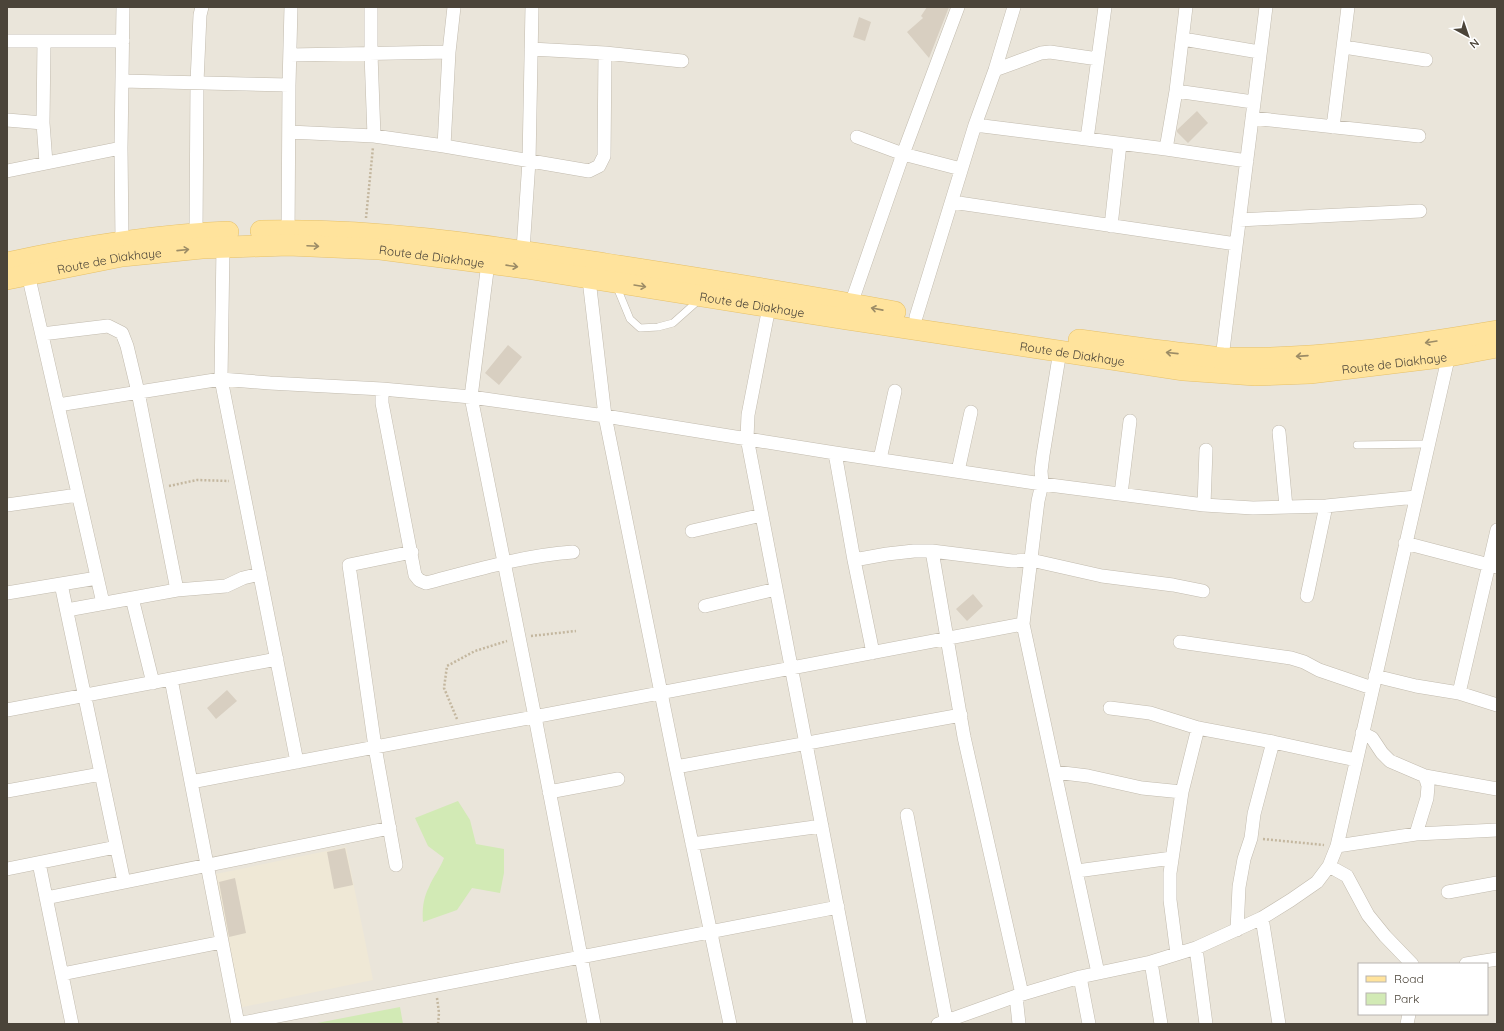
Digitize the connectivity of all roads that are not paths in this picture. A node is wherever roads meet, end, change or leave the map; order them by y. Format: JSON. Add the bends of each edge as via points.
{"nodes":[{"id":1,"x":123,"y":7,"type":"edge"},
{"id":2,"x":202,"y":7,"type":"edge"},
{"id":3,"x":291,"y":7,"type":"edge"},
{"id":4,"x":371,"y":7,"type":"edge"},
{"id":5,"x":454,"y":7,"type":"edge"},
{"id":6,"x":532,"y":7,"type":"edge"},
{"id":7,"x":958,"y":7,"type":"edge"},
{"id":8,"x":1014,"y":7,"type":"edge"},
{"id":9,"x":1105,"y":7,"type":"edge"},
{"id":10,"x":1186,"y":7,"type":"edge"},
{"id":11,"x":1266,"y":7,"type":"edge"},
{"id":12,"x":1348,"y":7,"type":"edge"},
{"id":13,"x":1183,"y":39,"type":"junction"},
{"id":14,"x":7,"y":40,"type":"edge"},
{"id":15,"x":44,"y":41,"type":"junction"},
{"id":16,"x":123,"y":41,"type":"junction"},
{"id":17,"x":1344,"y":47,"type":"junction"},
{"id":18,"x":531,"y":49,"type":"junction"},
{"id":19,"x":449,"y":52,"type":"junction"},
{"id":20,"x":1259,"y":52,"type":"junction"},
{"id":21,"x":605,"y":53,"type":"junction"},
{"id":22,"x":371,"y":54,"type":"junction"},
{"id":23,"x":290,"y":55,"type":"junction"},
{"id":24,"x":1098,"y":59,"type":"junction"},
{"id":25,"x":1426,"y":60,"type":"dead end"},
{"id":26,"x":682,"y":61,"type":"dead end"},
{"id":27,"x":995,"y":70,"type":"junction"},
{"id":28,"x":122,"y":80,"type":"junction"},
{"id":29,"x":197,"y":82,"type":"junction"},
{"id":30,"x":289,"y":85,"type":"junction"},
{"id":31,"x":1176,"y":91,"type":"junction"},
{"id":32,"x":1253,"y":102,"type":"junction"},
{"id":33,"x":1252,"y":118,"type":"junction"},
{"id":34,"x":7,"y":120,"type":"edge"},
{"id":35,"x":43,"y":123,"type":"junction"},
{"id":36,"x":975,"y":125,"type":"junction"},
{"id":37,"x":1333,"y":127,"type":"junction"},
{"id":38,"x":289,"y":132,"type":"junction"},
{"id":39,"x":374,"y":136,"type":"junction"},
{"id":40,"x":1420,"y":136,"type":"dead end"},
{"id":41,"x":857,"y":137,"type":"dead end"},
{"id":42,"x":1087,"y":139,"type":"junction"},
{"id":43,"x":1120,"y":144,"type":"junction"},
{"id":44,"x":444,"y":146,"type":"junction"},
{"id":45,"x":120,"y":148,"type":"junction"},
{"id":46,"x":1166,"y":149,"type":"junction"},
{"id":47,"x":903,"y":154,"type":"junction"},
{"id":48,"x":529,"y":161,"type":"junction"},
{"id":49,"x":1246,"y":161,"type":"junction"},
{"id":50,"x":46,"y":163,"type":"junction"},
{"id":51,"x":962,"y":169,"type":"junction"},
{"id":52,"x":7,"y":171,"type":"edge"},
{"id":53,"x":952,"y":202,"type":"junction"},
{"id":54,"x":1420,"y":211,"type":"dead end"},
{"id":55,"x":1239,"y":220,"type":"junction"},
{"id":56,"x":1111,"y":226,"type":"junction"},
{"id":57,"x":196,"y":233,"type":"junction"},
{"id":58,"x":288,"y":238,"type":"junction"},
{"id":59,"x":122,"y":241,"type":"junction"},
{"id":60,"x":1236,"y":244,"type":"junction"},
{"id":61,"x":223,"y":247,"type":"junction"},
{"id":62,"x":524,"y":250,"type":"junction"},
{"id":63,"x":7,"y":263,"type":"edge"},
{"id":64,"x":488,"y":263,"type":"junction"},
{"id":65,"x":587,"y":269,"type":"junction"},
{"id":66,"x":28,"y":274,"type":"junction"},
{"id":67,"x":7,"y":280,"type":"edge"},
{"id":68,"x":615,"y":282,"type":"junction"},
{"id":69,"x":703,"y":296,"type":"junction"},
{"id":70,"x":851,"y":304,"type":"junction"},
{"id":71,"x":769,"y":307,"type":"junction"},
{"id":72,"x":916,"y":316,"type":"junction"},
{"id":73,"x":1497,"y":331,"type":"edge"},
{"id":74,"x":42,"y":334,"type":"junction"},
{"id":75,"x":1451,"y":347,"type":"junction"},
{"id":76,"x":1497,"y":347,"type":"edge"},
{"id":77,"x":1060,"y":351,"type":"junction"},
{"id":78,"x":1222,"y":358,"type":"junction"},
{"id":79,"x":221,"y":379,"type":"junction"},
{"id":80,"x":382,"y":389,"type":"junction"},
{"id":81,"x":895,"y":391,"type":"dead end"},
{"id":82,"x":138,"y":392,"type":"junction"},
{"id":83,"x":471,"y":398,"type":"junction"},
{"id":84,"x":58,"y":405,"type":"junction"},
{"id":85,"x":972,"y":412,"type":"dead end"},
{"id":86,"x":605,"y":416,"type":"junction"},
{"id":87,"x":1130,"y":421,"type":"dead end"},
{"id":88,"x":1279,"y":432,"type":"dead end"},
{"id":89,"x":747,"y":438,"type":"junction"},
{"id":90,"x":1428,"y":444,"type":"junction"},
{"id":91,"x":1357,"y":445,"type":"dead end"},
{"id":92,"x":1206,"y":450,"type":"dead end"},
{"id":93,"x":835,"y":453,"type":"junction"},
{"id":94,"x":880,"y":460,"type":"junction"},
{"id":95,"x":958,"y":471,"type":"junction"},
{"id":96,"x":1042,"y":484,"type":"junction"},
{"id":97,"x":1122,"y":494,"type":"junction"},
{"id":98,"x":78,"y":495,"type":"junction"},
{"id":99,"x":1416,"y":497,"type":"junction"},
{"id":100,"x":7,"y":505,"type":"edge"},
{"id":101,"x":1204,"y":505,"type":"junction"},
{"id":102,"x":1326,"y":506,"type":"junction"},
{"id":103,"x":1286,"y":507,"type":"junction"},
{"id":104,"x":762,"y":515,"type":"junction"},
{"id":105,"x":1497,"y":530,"type":"edge"},
{"id":106,"x":692,"y":532,"type":"dead end"},
{"id":107,"x":1405,"y":543,"type":"junction"},
{"id":108,"x":932,"y":551,"type":"junction"},
{"id":109,"x":412,"y":552,"type":"junction"},
{"id":110,"x":572,"y":552,"type":"dead end"},
{"id":111,"x":854,"y":560,"type":"junction"},
{"id":112,"x":1031,"y":560,"type":"junction"},
{"id":113,"x":504,"y":563,"type":"junction"},
{"id":114,"x":1493,"y":566,"type":"edge"},
{"id":115,"x":260,"y":574,"type":"junction"},
{"id":116,"x":97,"y":578,"type":"junction"},
{"id":117,"x":61,"y":584,"type":"junction"},
{"id":118,"x":776,"y":589,"type":"junction"},
{"id":119,"x":177,"y":590,"type":"junction"},
{"id":120,"x":1203,"y":591,"type":"dead end"},
{"id":121,"x":7,"y":593,"type":"edge"},
{"id":122,"x":1307,"y":596,"type":"dead end"},
{"id":123,"x":132,"y":598,"type":"junction"},
{"id":124,"x":103,"y":603,"type":"junction"},
{"id":125,"x":705,"y":606,"type":"dead end"},
{"id":126,"x":67,"y":610,"type":"junction"},
{"id":127,"x":1023,"y":624,"type":"junction"},
{"id":128,"x":946,"y":639,"type":"junction"},
{"id":129,"x":1180,"y":642,"type":"dead end"},
{"id":130,"x":873,"y":653,"type":"junction"},
{"id":131,"x":277,"y":659,"type":"junction"},
{"id":132,"x":792,"y":668,"type":"junction"},
{"id":133,"x":171,"y":679,"type":"junction"},
{"id":134,"x":153,"y":682,"type":"junction"},
{"id":135,"x":1374,"y":682,"type":"junction"},
{"id":136,"x":661,"y":693,"type":"junction"},
{"id":137,"x":1459,"y":693,"type":"junction"},
{"id":138,"x":84,"y":696,"type":"junction"},
{"id":139,"x":1497,"y":705,"type":"edge"},
{"id":140,"x":1110,"y":708,"type":"dead end"},
{"id":141,"x":7,"y":710,"type":"edge"},
{"id":142,"x":961,"y":715,"type":"junction"},
{"id":143,"x":535,"y":717,"type":"junction"},
{"id":144,"x":1198,"y":728,"type":"junction"},
{"id":145,"x":1362,"y":733,"type":"junction"},
{"id":146,"x":1273,"y":742,"type":"junction"},
{"id":147,"x":806,"y":744,"type":"junction"},
{"id":148,"x":376,"y":747,"type":"junction"},
{"id":149,"x":1356,"y":760,"type":"junction"},
{"id":150,"x":297,"y":762,"type":"junction"},
{"id":151,"x":676,"y":767,"type":"junction"},
{"id":152,"x":1055,"y":772,"type":"junction"},
{"id":153,"x":101,"y":774,"type":"junction"},
{"id":154,"x":1425,"y":776,"type":"junction"},
{"id":155,"x":618,"y":779,"type":"dead end"},
{"id":156,"x":191,"y":782,"type":"junction"},
{"id":157,"x":1497,"y":789,"type":"edge"},
{"id":158,"x":7,"y":791,"type":"edge"},
{"id":159,"x":549,"y":792,"type":"junction"},
{"id":160,"x":1182,"y":792,"type":"junction"},
{"id":161,"x":907,"y":815,"type":"dead end"},
{"id":162,"x":822,"y":826,"type":"junction"},
{"id":163,"x":390,"y":828,"type":"junction"},
{"id":164,"x":1497,"y":830,"type":"edge"},
{"id":165,"x":1416,"y":834,"type":"junction"},
{"id":166,"x":692,"y":844,"type":"junction"},
{"id":167,"x":1337,"y":846,"type":"junction"},
{"id":168,"x":116,"y":847,"type":"junction"},
{"id":169,"x":1172,"y":858,"type":"junction"},
{"id":170,"x":39,"y":863,"type":"junction"},
{"id":171,"x":396,"y":865,"type":"dead end"},
{"id":172,"x":207,"y":866,"type":"junction"},
{"id":173,"x":1329,"y":866,"type":"junction"},
{"id":174,"x":7,"y":870,"type":"edge"},
{"id":175,"x":1077,"y":871,"type":"junction"},
{"id":176,"x":124,"y":882,"type":"junction"},
{"id":177,"x":1497,"y":883,"type":"edge"},
{"id":178,"x":1448,"y":892,"type":"dead end"},
{"id":179,"x":46,"y":898,"type":"junction"},
{"id":180,"x":838,"y":907,"type":"junction"},
{"id":181,"x":1262,"y":918,"type":"junction"},
{"id":182,"x":1237,"y":930,"type":"junction"},
{"id":183,"x":710,"y":932,"type":"junction"},
{"id":184,"x":222,"y":942,"type":"junction"},
{"id":185,"x":1196,"y":948,"type":"junction"},
{"id":186,"x":1177,"y":954,"type":"junction"},
{"id":187,"x":581,"y":957,"type":"junction"},
{"id":188,"x":1497,"y":959,"type":"edge"},
{"id":189,"x":1151,"y":962,"type":"junction"},
{"id":190,"x":1411,"y":963,"type":"edge"},
{"id":191,"x":1472,"y":963,"type":"edge"},
{"id":192,"x":1098,"y":973,"type":"junction"},
{"id":193,"x":62,"y":974,"type":"junction"},
{"id":194,"x":1080,"y":977,"type":"junction"},
{"id":195,"x":1019,"y":995,"type":"junction"},
{"id":196,"x":944,"y":1023,"type":"edge"},
{"id":197,"x":72,"y":1024,"type":"edge"},
{"id":198,"x":237,"y":1024,"type":"edge"},
{"id":199,"x":594,"y":1024,"type":"edge"},
{"id":200,"x":730,"y":1024,"type":"edge"},
{"id":201,"x":860,"y":1024,"type":"edge"},
{"id":202,"x":1019,"y":1024,"type":"edge"},
{"id":203,"x":1088,"y":1024,"type":"edge"},
{"id":204,"x":1161,"y":1024,"type":"edge"},
{"id":205,"x":1206,"y":1024,"type":"edge"},
{"id":206,"x":1278,"y":1024,"type":"edge"}],
"edges":[{"from":1,"to":16,"type":"street"},
{"from":2,"to":29,"type":"street"},
{"from":3,"to":23,"type":"street"},
{"from":4,"to":22,"type":"street"},
{"from":5,"to":19,"type":"street"},
{"from":6,"to":18,"type":"street"},
{"from":7,"to":47,"type":"street"},
{"from":8,"to":27,"type":"street"},
{"from":9,"to":24,"type":"street"},
{"from":10,"to":13,"type":"street"},
{"from":11,"to":20,"type":"street"},
{"from":12,"to":17,"type":"street"},
{"from":13,"to":20,"type":"street"},
{"from":13,"to":31,"type":"street"},
{"from":14,"to":15,"type":"street"},
{"from":15,"to":16,"type":"street"},
{"from":15,"to":35,"type":"street"},
{"from":16,"to":28,"type":"street"},
{"from":17,"to":25,"type":"street"},
{"from":17,"to":37,"type":"street"},
{"from":18,"to":21,"type":"street"},
{"from":18,"to":48,"type":"street"},
{"from":19,"to":22,"type":"street"},
{"from":19,"to":44,"type":"street"},
{"from":20,"to":32,"type":"street"},
{"from":21,"to":26,"type":"street"},
{"from":21,"to":48,"type":"street","via":[[604,156],[599,166],[589,171]]},
{"from":22,"to":23,"type":"street"},
{"from":22,"to":39,"type":"street"},
{"from":23,"to":30,"type":"street"},
{"from":24,"to":27,"type":"street","via":[[1050,52]]},
{"from":24,"to":42,"type":"street"},
{"from":27,"to":36,"type":"street"},
{"from":28,"to":29,"type":"street"},
{"from":28,"to":45,"type":"street"},
{"from":29,"to":30,"type":"street"},
{"from":29,"to":57,"type":"street"},
{"from":30,"to":38,"type":"street"},
{"from":31,"to":32,"type":"street"},
{"from":31,"to":46,"type":"street"},
{"from":32,"to":33,"type":"street"},
{"from":33,"to":37,"type":"street"},
{"from":33,"to":49,"type":"street"},
{"from":34,"to":35,"type":"street"},
{"from":35,"to":50,"type":"street"},
{"from":36,"to":42,"type":"street"},
{"from":36,"to":51,"type":"street"},
{"from":37,"to":40,"type":"street"},
{"from":38,"to":39,"type":"street"},
{"from":38,"to":58,"type":"street"},
{"from":39,"to":44,"type":"street"},
{"from":41,"to":47,"type":"street"},
{"from":42,"to":43,"type":"street"},
{"from":43,"to":46,"type":"street"},
{"from":43,"to":56,"type":"street"},
{"from":44,"to":48,"type":"street"},
{"from":45,"to":50,"type":"street"},
{"from":45,"to":59,"type":"street"},
{"from":46,"to":49,"type":"street"},
{"from":47,"to":51,"type":"street"},
{"from":47,"to":70,"type":"street"},
{"from":48,"to":62,"type":"street"},
{"from":49,"to":55,"type":"street"},
{"from":50,"to":52,"type":"street"},
{"from":51,"to":53,"type":"street"},
{"from":53,"to":56,"type":"street"},
{"from":53,"to":72,"type":"street"},
{"from":54,"to":55,"type":"street"},
{"from":55,"to":60,"type":"street"},
{"from":56,"to":60,"type":"street"},
{"from":57,"to":58,"type":"main road","name":"Route de Diakhaye"},
{"from":57,"to":59,"type":"main road","name":"Route de Diakhaye"},
{"from":58,"to":61,"type":"main road","name":"Route de Diakhaye"},
{"from":58,"to":62,"type":"main road","name":"Route de Diakhaye","via":[[364,232]]},
{"from":58,"to":64,"type":"main road","name":"Route de Diakhaye","one_way":true},
{"from":59,"to":63,"type":"main road","name":"Route de Diakhaye"},
{"from":60,"to":78,"type":"street"},
{"from":66,"to":61,"type":"main road","name":"Route de Diakhaye","one_way":true,"via":[[122,256]]},
{"from":61,"to":79,"type":"street"},
{"from":62,"to":65,"type":"main road","name":"Route de Diakhaye"},
{"from":64,"to":65,"type":"main road","name":"Route de Diakhaye","one_way":true},
{"from":64,"to":83,"type":"street"},
{"from":65,"to":68,"type":"main road","name":"Route de Diakhaye"},
{"from":65,"to":70,"type":"main road","name":"Route de Diakhaye"},
{"from":65,"to":86,"type":"street"},
{"from":66,"to":67,"type":"main road","name":"Route de Diakhaye"},
{"from":66,"to":74,"type":"street"},
{"from":68,"to":69,"type":"main road","name":"Route de Diakhaye","one_way":true},
{"from":68,"to":69,"type":"lane","via":[[630,319],[640,328],[673,323]]},
{"from":69,"to":71,"type":"main road","name":"Route de Diakhaye"},
{"from":72,"to":70,"type":"main road","name":"Route de Diakhaye","one_way":true},
{"from":71,"to":77,"type":"main road","name":"Route de Diakhaye"},
{"from":71,"to":89,"type":"street","via":[[748,415]]},
{"from":78,"to":72,"type":"main road","name":"Route de Diakhaye","one_way":true,"via":[[1163,352]]},
{"from":73,"to":75,"type":"main road","name":"Route de Diakhaye"},
{"from":74,"to":82,"type":"street","via":[[108,326],[122,333]]},
{"from":74,"to":84,"type":"street"},
{"from":75,"to":76,"type":"main road","name":"Route de Diakhaye"},
{"from":75,"to":77,"type":"main road","name":"Route de Diakhaye","via":[[1310,373],[1255,375],[1184,370]]},
{"from":75,"to":78,"type":"main road","name":"Route de Diakhaye","one_way":true,"via":[[1275,358]]},
{"from":75,"to":90,"type":"street"},
{"from":77,"to":96,"type":"street","via":[[1042,456]]},
{"from":79,"to":80,"type":"street"},
{"from":79,"to":82,"type":"street"},
{"from":79,"to":115,"type":"street"},
{"from":80,"to":83,"type":"street"},
{"from":80,"to":109,"type":"street","via":[[382,403]]},
{"from":81,"to":94,"type":"street"},
{"from":82,"to":84,"type":"street"},
{"from":82,"to":119,"type":"street"},
{"from":83,"to":86,"type":"street"},
{"from":83,"to":113,"type":"street"},
{"from":84,"to":98,"type":"street"},
{"from":85,"to":95,"type":"street"},
{"from":86,"to":89,"type":"street"},
{"from":86,"to":136,"type":"street"},
{"from":87,"to":97,"type":"street"},
{"from":88,"to":103,"type":"street"},
{"from":89,"to":93,"type":"street"},
{"from":89,"to":104,"type":"street"},
{"from":90,"to":91,"type":"lane"},
{"from":90,"to":99,"type":"street"},
{"from":92,"to":101,"type":"street"},
{"from":93,"to":94,"type":"street"},
{"from":93,"to":111,"type":"street"},
{"from":94,"to":95,"type":"street"},
{"from":95,"to":96,"type":"street"},
{"from":96,"to":97,"type":"street"},
{"from":96,"to":112,"type":"street"},
{"from":97,"to":101,"type":"street"},
{"from":98,"to":100,"type":"street"},
{"from":98,"to":116,"type":"street"},
{"from":99,"to":102,"type":"street"},
{"from":99,"to":107,"type":"street"},
{"from":101,"to":103,"type":"street"},
{"from":102,"to":103,"type":"street"},
{"from":102,"to":122,"type":"street"},
{"from":104,"to":106,"type":"street"},
{"from":104,"to":118,"type":"street"},
{"from":105,"to":114,"type":"street"},
{"from":107,"to":114,"type":"street"},
{"from":107,"to":135,"type":"street"},
{"from":108,"to":111,"type":"street","via":[[887,554]]},
{"from":108,"to":112,"type":"street","via":[[1012,561]]},
{"from":108,"to":128,"type":"street"},
{"from":109,"to":113,"type":"street","via":[[415,575],[419,580],[426,582]]},
{"from":109,"to":148,"type":"street","via":[[348,565]]},
{"from":110,"to":113,"type":"street"},
{"from":111,"to":130,"type":"street"},
{"from":112,"to":120,"type":"street","via":[[1102,576]]},
{"from":112,"to":127,"type":"street"},
{"from":113,"to":143,"type":"street"},
{"from":114,"to":137,"type":"street"},
{"from":115,"to":119,"type":"street","via":[[226,586]]},
{"from":115,"to":131,"type":"street"},
{"from":116,"to":117,"type":"street"},
{"from":116,"to":124,"type":"street"},
{"from":117,"to":121,"type":"street"},
{"from":117,"to":126,"type":"street"},
{"from":118,"to":125,"type":"street"},
{"from":118,"to":132,"type":"street"},
{"from":119,"to":123,"type":"street"},
{"from":123,"to":124,"type":"street"},
{"from":123,"to":134,"type":"street"},
{"from":124,"to":126,"type":"street"},
{"from":126,"to":138,"type":"street"},
{"from":127,"to":128,"type":"street"},
{"from":127,"to":152,"type":"street"},
{"from":128,"to":130,"type":"street"},
{"from":128,"to":142,"type":"street"},
{"from":129,"to":135,"type":"street","via":[[1291,658],[1319,670]]},
{"from":130,"to":132,"type":"street"},
{"from":131,"to":133,"type":"street"},
{"from":131,"to":150,"type":"street"},
{"from":132,"to":136,"type":"street"},
{"from":132,"to":147,"type":"street"},
{"from":133,"to":134,"type":"street"},
{"from":133,"to":156,"type":"street"},
{"from":134,"to":138,"type":"street"},
{"from":135,"to":137,"type":"street"},
{"from":135,"to":145,"type":"street"},
{"from":136,"to":143,"type":"street"},
{"from":136,"to":151,"type":"street"},
{"from":137,"to":139,"type":"street"},
{"from":138,"to":141,"type":"street"},
{"from":138,"to":153,"type":"street"},
{"from":140,"to":144,"type":"street","via":[[1150,713]]},
{"from":142,"to":147,"type":"street"},
{"from":142,"to":195,"type":"street"},
{"from":143,"to":148,"type":"street"},
{"from":143,"to":159,"type":"street"},
{"from":144,"to":146,"type":"street"},
{"from":144,"to":160,"type":"street"},
{"from":145,"to":149,"type":"street"},
{"from":145,"to":154,"type":"street","via":[[1372,738],[1390,761]]},
{"from":146,"to":149,"type":"street"},
{"from":146,"to":182,"type":"street","via":[[1244,859],[1239,887]]},
{"from":147,"to":151,"type":"street"},
{"from":147,"to":162,"type":"street"},
{"from":148,"to":150,"type":"street"},
{"from":148,"to":163,"type":"street"},
{"from":149,"to":167,"type":"street"},
{"from":150,"to":156,"type":"street"},
{"from":151,"to":166,"type":"street"},
{"from":152,"to":160,"type":"street","via":[[1088,776],[1142,788]]},
{"from":152,"to":175,"type":"street"},
{"from":153,"to":158,"type":"street"},
{"from":153,"to":168,"type":"street"},
{"from":154,"to":157,"type":"street"},
{"from":154,"to":165,"type":"street","via":[[1428,786],[1427,798]]},
{"from":155,"to":159,"type":"street"},
{"from":156,"to":172,"type":"street"},
{"from":159,"to":187,"type":"street"},
{"from":160,"to":169,"type":"street"},
{"from":161,"to":196,"type":"street"},
{"from":162,"to":166,"type":"street"},
{"from":162,"to":180,"type":"street"},
{"from":163,"to":171,"type":"street"},
{"from":163,"to":172,"type":"street"},
{"from":164,"to":165,"type":"street"},
{"from":165,"to":167,"type":"street"},
{"from":166,"to":183,"type":"street"},
{"from":167,"to":173,"type":"street"},
{"from":168,"to":170,"type":"street"},
{"from":168,"to":176,"type":"street"},
{"from":169,"to":175,"type":"street"},
{"from":169,"to":186,"type":"street","via":[[1170,900]]},
{"from":170,"to":174,"type":"street"},
{"from":170,"to":179,"type":"street"},
{"from":172,"to":176,"type":"street"},
{"from":172,"to":184,"type":"street"},
{"from":173,"to":181,"type":"street","via":[[1316,882]]},
{"from":173,"to":190,"type":"street","via":[[1347,876],[1368,915]]},
{"from":175,"to":192,"type":"street"},
{"from":176,"to":179,"type":"street"},
{"from":177,"to":178,"type":"street"},
{"from":179,"to":193,"type":"street"},
{"from":180,"to":183,"type":"street"},
{"from":180,"to":201,"type":"street"},
{"from":181,"to":182,"type":"street"},
{"from":181,"to":206,"type":"street"},
{"from":182,"to":185,"type":"street"},
{"from":183,"to":187,"type":"street"},
{"from":183,"to":200,"type":"street"},
{"from":184,"to":193,"type":"street"},
{"from":184,"to":198,"type":"street"},
{"from":185,"to":186,"type":"street"},
{"from":185,"to":205,"type":"street"},
{"from":186,"to":189,"type":"street"},
{"from":187,"to":198,"type":"street"},
{"from":187,"to":199,"type":"street"},
{"from":188,"to":191,"type":"street"},
{"from":189,"to":192,"type":"street"},
{"from":189,"to":204,"type":"street"},
{"from":192,"to":194,"type":"street"},
{"from":193,"to":197,"type":"street"},
{"from":194,"to":195,"type":"street"},
{"from":194,"to":203,"type":"street"},
{"from":195,"to":196,"type":"street"},
{"from":195,"to":202,"type":"street"}]}
